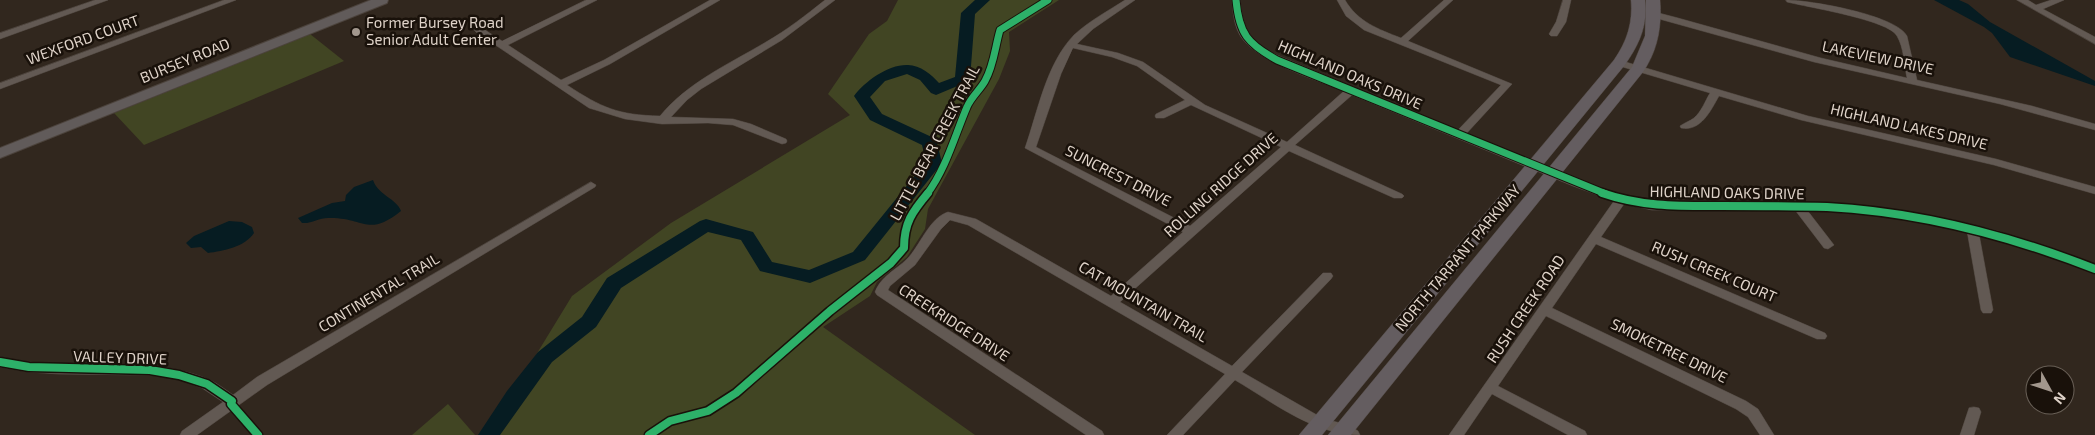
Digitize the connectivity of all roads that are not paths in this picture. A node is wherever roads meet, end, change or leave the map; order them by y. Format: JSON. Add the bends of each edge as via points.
{"nodes":[{"id":1,"x":104,"y":0,"type":"edge"},
{"id":2,"x":232,"y":0,"type":"edge"},
{"id":3,"x":382,"y":0,"type":"edge"},
{"id":4,"x":593,"y":0,"type":"edge"},
{"id":5,"x":716,"y":0,"type":"edge"},
{"id":6,"x":831,"y":0,"type":"edge"},
{"id":7,"x":1131,"y":0,"type":"edge"},
{"id":8,"x":1236,"y":0,"type":"edge"},
{"id":9,"x":1341,"y":0,"type":"edge"},
{"id":10,"x":1449,"y":0,"type":"edge"},
{"id":11,"x":1568,"y":0,"type":"edge"},
{"id":12,"x":1638,"y":0,"type":"edge"},
{"id":13,"x":1653,"y":0,"type":"edge"},
{"id":14,"x":1790,"y":0,"type":"edge"},
{"id":15,"x":2021,"y":0,"type":"edge"},
{"id":16,"x":2060,"y":0,"type":"edge"},
{"id":17,"x":2036,"y":8,"type":"junction"},
{"id":18,"x":1655,"y":15,"type":"junction"},
{"id":19,"x":474,"y":20,"type":"dead end"},
{"id":20,"x":1554,"y":34,"type":"dead end"},
{"id":21,"x":0,"y":36,"type":"edge"},
{"id":22,"x":2095,"y":41,"type":"edge"},
{"id":23,"x":1401,"y":43,"type":"junction"},
{"id":24,"x":502,"y":45,"type":"junction"},
{"id":25,"x":1071,"y":45,"type":"junction"},
{"id":26,"x":1621,"y":61,"type":"junction"},
{"id":27,"x":1640,"y":66,"type":"junction"},
{"id":28,"x":1912,"y":80,"type":"junction"},
{"id":29,"x":561,"y":84,"type":"junction"},
{"id":30,"x":0,"y":86,"type":"edge"},
{"id":31,"x":1350,"y":90,"type":"junction"},
{"id":32,"x":1715,"y":93,"type":"junction"},
{"id":33,"x":1190,"y":101,"type":"junction"},
{"id":34,"x":1160,"y":116,"type":"dead end"},
{"id":35,"x":662,"y":121,"type":"junction"},
{"id":36,"x":1685,"y":126,"type":"dead end"},
{"id":37,"x":2095,"y":127,"type":"edge"},
{"id":38,"x":1459,"y":135,"type":"junction"},
{"id":39,"x":782,"y":141,"type":"dead end"},
{"id":40,"x":1287,"y":146,"type":"junction"},
{"id":41,"x":0,"y":153,"type":"edge"},
{"id":42,"x":1543,"y":170,"type":"junction"},
{"id":43,"x":591,"y":185,"type":"dead end"},
{"id":44,"x":2095,"y":191,"type":"edge"},
{"id":45,"x":1398,"y":196,"type":"dead end"},
{"id":46,"x":1621,"y":200,"type":"junction"},
{"id":47,"x":1798,"y":208,"type":"junction"},
{"id":48,"x":948,"y":216,"type":"joint"},
{"id":49,"x":1972,"y":228,"type":"junction"},
{"id":50,"x":1192,"y":232,"type":"junction"},
{"id":51,"x":1594,"y":238,"type":"junction"},
{"id":52,"x":1828,"y":245,"type":"dead end"},
{"id":53,"x":2095,"y":269,"type":"edge"},
{"id":54,"x":1327,"y":276,"type":"dead end"},
{"id":55,"x":1112,"y":302,"type":"junction"},
{"id":56,"x":1545,"y":310,"type":"junction"},
{"id":57,"x":1987,"y":310,"type":"dead end"},
{"id":58,"x":1821,"y":336,"type":"dead end"},
{"id":59,"x":0,"y":362,"type":"edge"},
{"id":60,"x":1233,"y":373,"type":"junction"},
{"id":61,"x":1491,"y":388,"type":"junction"},
{"id":62,"x":232,"y":401,"type":"junction"},
{"id":63,"x":1974,"y":412,"type":"dead end"},
{"id":64,"x":1333,"y":432,"type":"edge"},
{"id":65,"x":188,"y":435,"type":"edge"},
{"id":66,"x":1097,"y":435,"type":"edge"},
{"id":67,"x":1174,"y":435,"type":"edge"},
{"id":68,"x":1456,"y":435,"type":"edge"},
{"id":69,"x":1580,"y":435,"type":"edge"},
{"id":70,"x":1767,"y":435,"type":"edge"},
{"id":71,"x":1967,"y":435,"type":"edge"}],
"edges":[{"from":1,"to":21,"type":"street"},
{"from":2,"to":30,"type":"street","name":"WEXFORD COURT"},
{"from":3,"to":41,"type":"street","name":"BURSEY ROAD"},
{"from":4,"to":24,"type":"street"},
{"from":5,"to":29,"type":"street","via":[[607,62]]},
{"from":6,"to":35,"type":"street","via":[[797,26],[690,93],[669,110]]},
{"from":7,"to":25,"type":"street"},
{"from":8,"to":31,"type":"street","name":"HIGHLAND OAKS DRIVE","via":[[1240,30],[1254,46],[1277,60]]},
{"from":9,"to":23,"type":"street","via":[[1356,20],[1367,28]]},
{"from":10,"to":23,"type":"street"},
{"from":11,"to":20,"type":"street"},
{"from":12,"to":26,"type":"main road","name":"NORTH TARRANT PARKWAY","via":[[1638,27]]},
{"from":13,"to":18,"type":"main road","name":"NORTH TARRANT PARKWAY"},
{"from":14,"to":28,"type":"street","via":[[1878,20],[1896,28],[1901,34]]},
{"from":15,"to":17,"type":"street"},
{"from":16,"to":17,"type":"street"},
{"from":17,"to":22,"type":"street"},
{"from":18,"to":27,"type":"main road","name":"NORTH TARRANT PARKWAY","via":[[1652,37]]},
{"from":18,"to":28,"type":"street","name":"LAKEVIEW DRIVE","via":[[1781,51]]},
{"from":19,"to":24,"type":"street","via":[[479,30]]},
{"from":23,"to":38,"type":"street","via":[[1507,84]]},
{"from":24,"to":29,"type":"street"},
{"from":25,"to":33,"type":"street","via":[[1140,64]]},
{"from":25,"to":50,"type":"street","name":"SUNCREST DRIVE","via":[[1030,148]]},
{"from":26,"to":27,"type":"street","name":"HIGHLAND LAKES DRIVE"},
{"from":26,"to":42,"type":"main road","name":"NORTH TARRANT PARKWAY"},
{"from":27,"to":32,"type":"street","name":"HIGHLAND LAKES DRIVE"},
{"from":27,"to":42,"type":"main road","name":"NORTH TARRANT PARKWAY"},
{"from":28,"to":37,"type":"street","name":"LAKEVIEW DRIVE","via":[[2026,106]]},
{"from":29,"to":35,"type":"street","via":[[607,112]]},
{"from":31,"to":38,"type":"street","name":"HIGHLAND OAKS DRIVE"},
{"from":31,"to":40,"type":"street","name":"ROLLING RIDGE DRIVE"},
{"from":32,"to":36,"type":"street","via":[[1699,121]]},
{"from":32,"to":44,"type":"street","name":"HIGHLAND LAKES DRIVE","via":[[1839,127],[1996,162]]},
{"from":33,"to":34,"type":"street"},
{"from":33,"to":40,"type":"street"},
{"from":35,"to":39,"type":"street","via":[[724,121],[741,124]]},
{"from":38,"to":42,"type":"street","name":"HIGHLAND OAKS DRIVE"},
{"from":40,"to":45,"type":"street"},
{"from":40,"to":50,"type":"street","name":"ROLLING RIDGE DRIVE"},
{"from":42,"to":46,"type":"street","name":"HIGHLAND OAKS DRIVE"},
{"from":42,"to":64,"type":"main road","name":"NORTH TARRANT PARKWAY"},
{"from":43,"to":62,"type":"street","name":"CONTINENTAL TRAIL"},
{"from":46,"to":47,"type":"street","name":"HIGHLAND OAKS DRIVE","via":[[1652,206]]},
{"from":46,"to":51,"type":"street","name":"RUSH CREEK ROAD"},
{"from":47,"to":49,"type":"street","name":"HIGHLAND OAKS DRIVE","via":[[1888,213]]},
{"from":47,"to":52,"type":"street"},
{"from":48,"to":55,"type":"street","name":"CAT MOUNTAIN TRAIL","via":[[983,228]]},
{"from":48,"to":66,"type":"street","name":"CREEKRIDGE DRIVE","via":[[938,222],[912,260],[887,282],[881,292]]},
{"from":49,"to":53,"type":"street","name":"HIGHLAND OAKS DRIVE"},
{"from":49,"to":57,"type":"street"},
{"from":50,"to":55,"type":"street","name":"ROLLING RIDGE DRIVE"},
{"from":51,"to":56,"type":"street","name":"RUSH CREEK ROAD"},
{"from":51,"to":58,"type":"street","name":"RUSH CREEK COURT"},
{"from":54,"to":60,"type":"street"},
{"from":55,"to":60,"type":"street","name":"CAT MOUNTAIN TRAIL"},
{"from":56,"to":61,"type":"street","name":"RUSH CREEK ROAD"},
{"from":56,"to":70,"type":"street","name":"SMOKETREE DRIVE","via":[[1741,405],[1752,413]]},
{"from":59,"to":62,"type":"street","name":"VALLEY DRIVE","via":[[38,370],[170,372],[206,382]]},
{"from":60,"to":64,"type":"street","name":"CAT MOUNTAIN TRAIL"},
{"from":60,"to":67,"type":"street"},
{"from":61,"to":68,"type":"street","name":"RUSH CREEK ROAD"},
{"from":61,"to":69,"type":"street"},
{"from":62,"to":65,"type":"street","name":"CONTINENTAL TRAIL"},
{"from":63,"to":71,"type":"street"}]}
